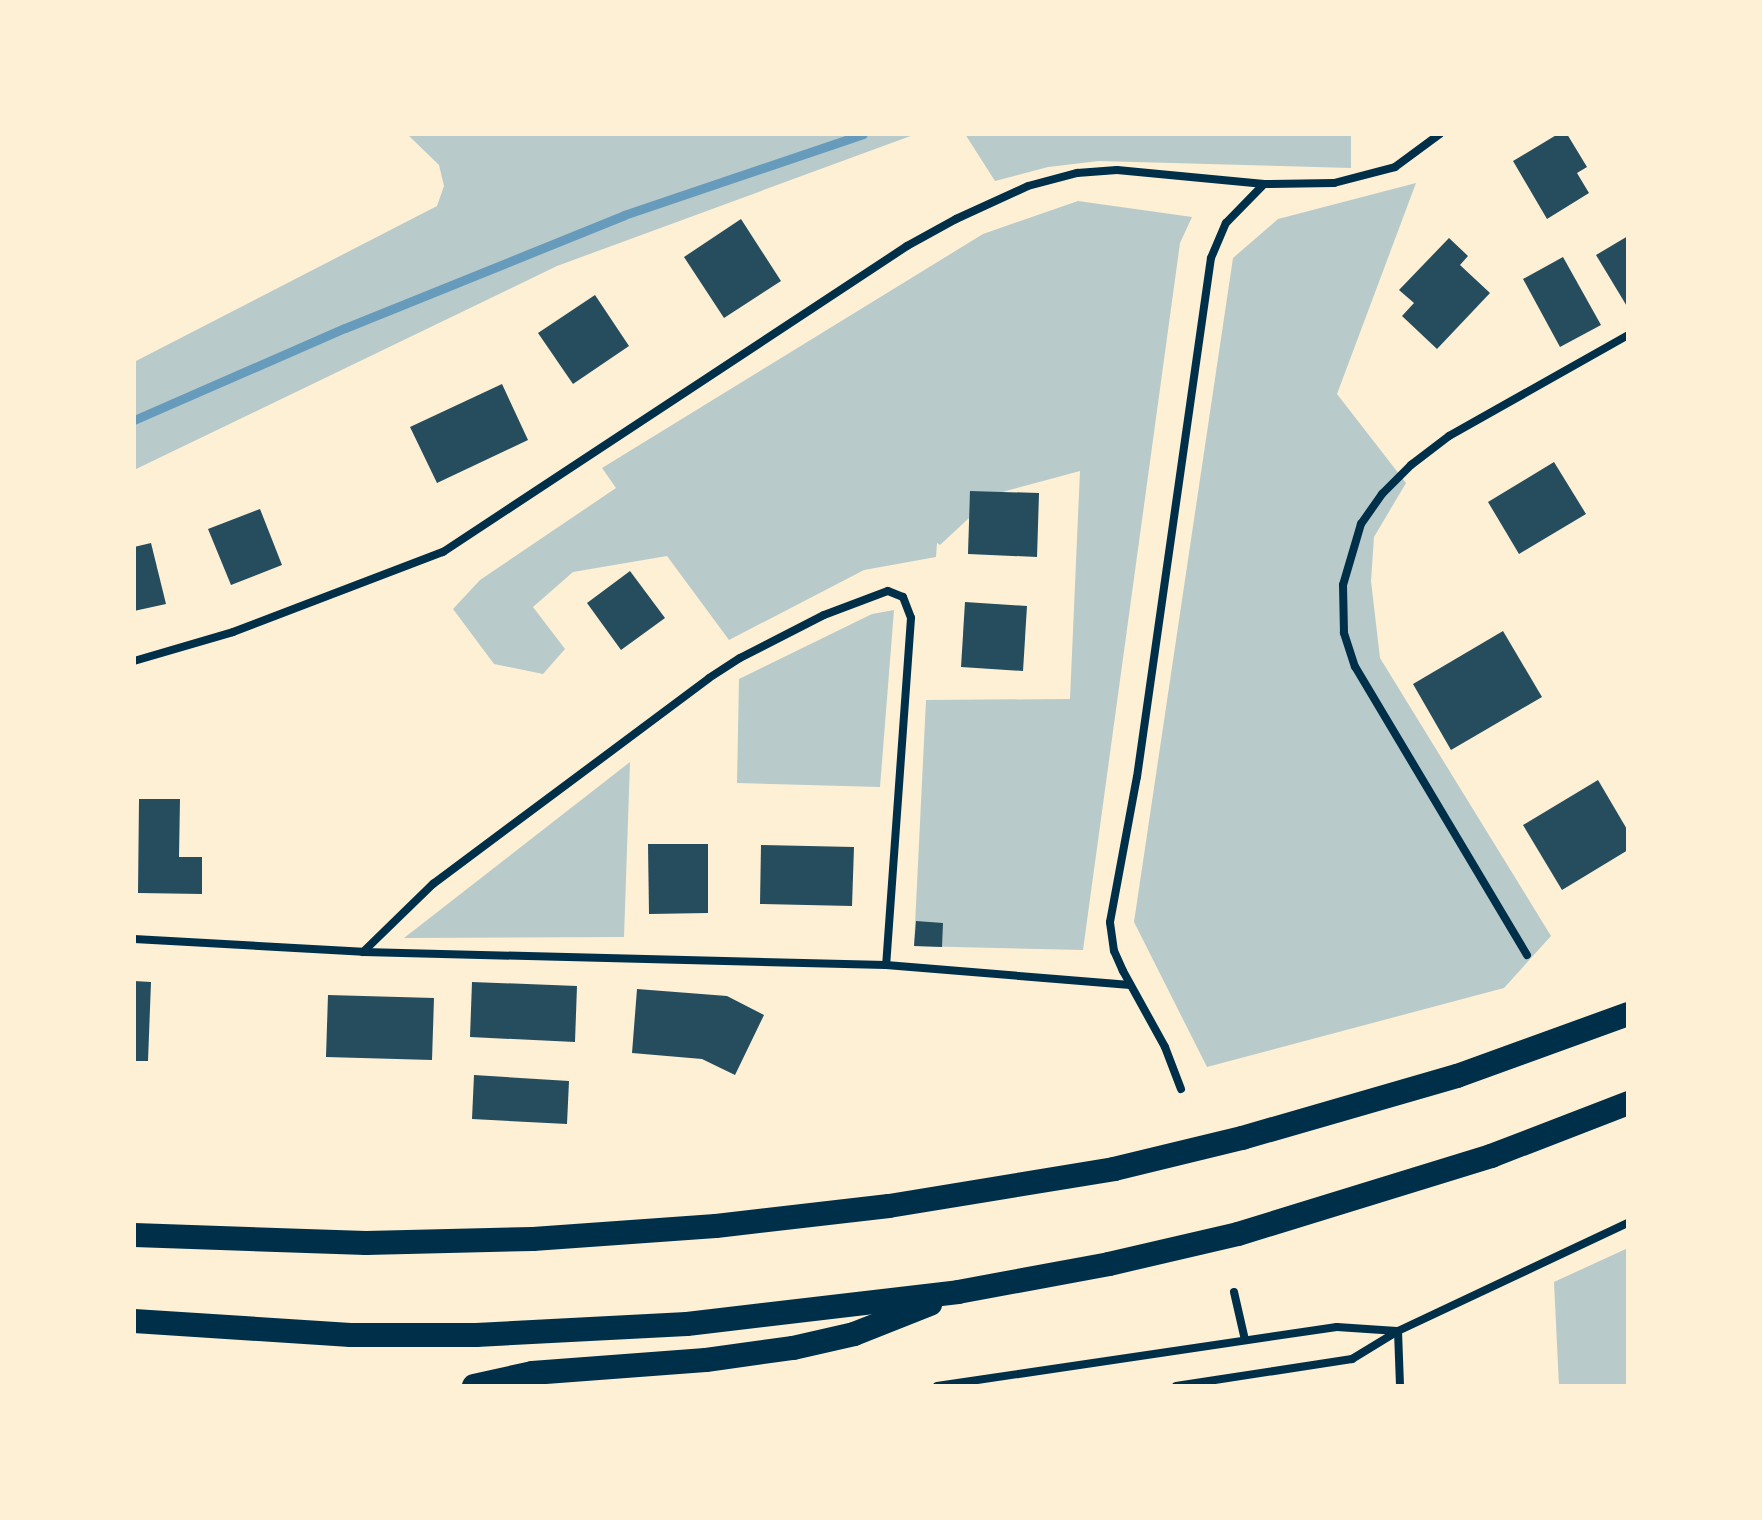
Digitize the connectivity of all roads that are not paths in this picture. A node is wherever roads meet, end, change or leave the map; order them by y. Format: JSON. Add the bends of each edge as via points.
{"nodes":[{"id":1,"x":1440,"y":134,"type":"edge"},
{"id":2,"x":1264,"y":184,"type":"junction"},
{"id":3,"x":1628,"y":335,"type":"edge"},
{"id":4,"x":134,"y":661,"type":"edge"},
{"id":5,"x":134,"y":939,"type":"edge"},
{"id":6,"x":363,"y":952,"type":"junction"},
{"id":7,"x":1527,"y":955,"type":"dead end"},
{"id":8,"x":886,"y":965,"type":"junction"},
{"id":9,"x":1130,"y":985,"type":"junction"},
{"id":10,"x":1628,"y":1014,"type":"edge"},
{"id":11,"x":1181,"y":1089,"type":"dead end"},
{"id":12,"x":1628,"y":1103,"type":"edge"},
{"id":13,"x":1628,"y":1223,"type":"edge"},
{"id":14,"x":134,"y":1235,"type":"edge"},
{"id":15,"x":958,"y":1292,"type":"junction"},
{"id":16,"x":1234,"y":1292,"type":"dead end"},
{"id":17,"x":134,"y":1321,"type":"edge"},
{"id":18,"x":1398,"y":1331,"type":"junction"},
{"id":19,"x":1245,"y":1340,"type":"junction"},
{"id":20,"x":474,"y":1386,"type":"edge"},
{"id":21,"x":937,"y":1386,"type":"edge"},
{"id":22,"x":1176,"y":1386,"type":"edge"},
{"id":23,"x":1400,"y":1386,"type":"edge"}],
"edges":[{"from":1,"to":2,"type":"street","via":[[1405,162],[1376,175],[1334,183]]},
{"from":2,"to":4,"type":"street","via":[[1137,170],[1097,171],[1055,178],[994,200],[907,246],[443,552],[233,632]]},
{"from":2,"to":9,"type":"street","via":[[1226,223],[1211,258],[1137,777],[1110,922],[1114,951]]},
{"from":3,"to":7,"type":"street","via":[[1449,436],[1411,465],[1361,524],[1343,585],[1344,633],[1355,667]]},
{"from":5,"to":6,"type":"street"},
{"from":6,"to":8,"type":"street"},
{"from":6,"to":8,"type":"street","via":[[433,884],[740,658],[867,596],[888,591],[903,597],[911,618]]},
{"from":8,"to":9,"type":"street"},
{"from":9,"to":11,"type":"street","via":[[1165,1047]]},
{"from":10,"to":14,"type":"highway","via":[[1457,1076],[1242,1138],[1114,1169],[889,1206],[533,1239],[366,1243]]},
{"from":12,"to":15,"type":"highway","via":[[1491,1156],[1238,1234]]},
{"from":13,"to":18,"type":"street"},
{"from":15,"to":17,"type":"highway","via":[[687,1324],[476,1335],[351,1335]]},
{"from":15,"to":20,"type":"highway","via":[[824,1342],[706,1360],[532,1373]]},
{"from":16,"to":19,"type":"street"},
{"from":18,"to":19,"type":"street","via":[[1337,1327]]},
{"from":18,"to":22,"type":"street","via":[[1345,1362]]},
{"from":18,"to":23,"type":"street"},
{"from":19,"to":21,"type":"street"}]}
